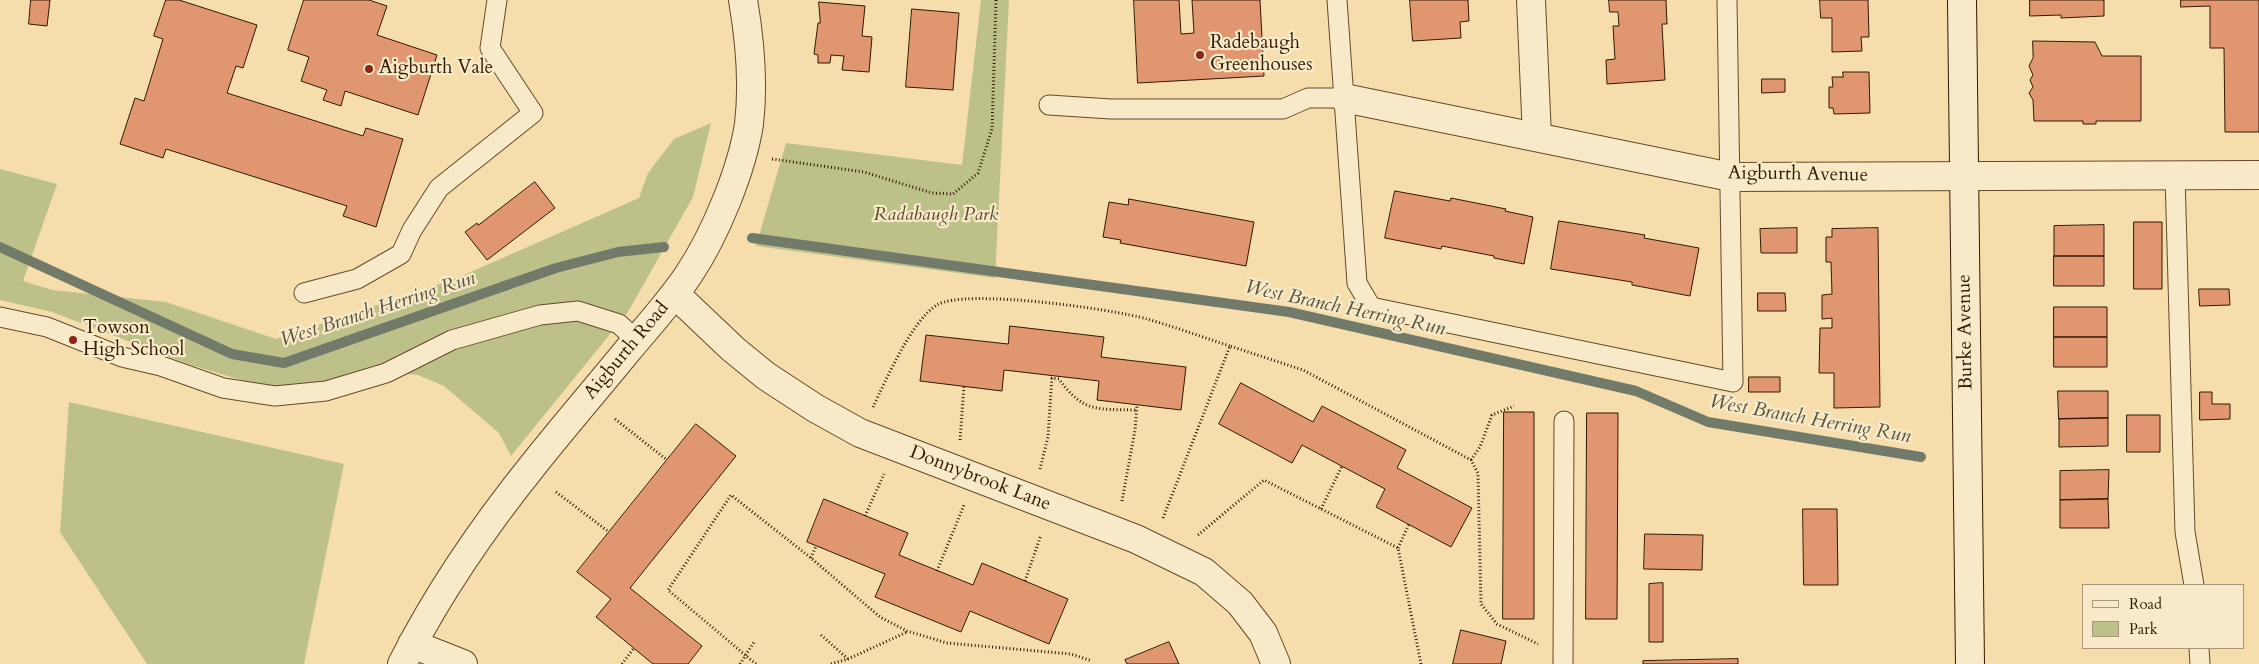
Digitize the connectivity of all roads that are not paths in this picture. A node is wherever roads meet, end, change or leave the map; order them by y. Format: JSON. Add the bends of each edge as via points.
{"nodes":[{"id":1,"x":497,"y":0,"type":"edge"},
{"id":2,"x":744,"y":0,"type":"edge"},
{"id":3,"x":1337,"y":0,"type":"edge"},
{"id":4,"x":1531,"y":0,"type":"edge"},
{"id":5,"x":1727,"y":0,"type":"edge"},
{"id":6,"x":1962,"y":0,"type":"edge"},
{"id":7,"x":1344,"y":98,"type":"junction"},
{"id":8,"x":1049,"y":105,"type":"dead end"},
{"id":9,"x":1537,"y":137,"type":"junction"},
{"id":10,"x":2175,"y":175,"type":"junction"},
{"id":11,"x":2259,"y":175,"type":"edge"},
{"id":12,"x":1964,"y":176,"type":"junction"},
{"id":13,"x":1731,"y":177,"type":"junction"},
{"id":14,"x":304,"y":294,"type":"dead end"},
{"id":15,"x":674,"y":294,"type":"junction"},
{"id":16,"x":0,"y":317,"type":"edge"},
{"id":17,"x":636,"y":340,"type":"junction"},
{"id":18,"x":1564,"y":422,"type":"dead end"},
{"id":19,"x":2194,"y":584,"type":"edge"},
{"id":20,"x":2200,"y":649,"type":"edge"},
{"id":21,"x":407,"y":654,"type":"edge"},
{"id":22,"x":1563,"y":656,"type":"edge"},
{"id":23,"x":463,"y":664,"type":"edge"},
{"id":24,"x":1276,"y":664,"type":"edge"},
{"id":25,"x":1970,"y":664,"type":"edge"},
{"id":26,"x":2200,"y":664,"type":"edge"}],
"edges":[{"from":1,"to":14,"type":"lane","via":[[490,48],[533,113],[439,188],[412,230],[402,254],[358,279]]},
{"from":2,"to":15,"type":"street","name":"Aigburth Road","via":[[752,94],[742,153],[703,252]]},
{"from":3,"to":7,"type":"lane"},
{"from":4,"to":9,"type":"street"},
{"from":5,"to":13,"type":"lane"},
{"from":6,"to":12,"type":"street","name":"Burke Avenue"},
{"from":7,"to":8,"type":"lane","via":[[1308,98],[1283,109],[1111,109]]},
{"from":7,"to":9,"type":"street","name":"Aigburth Avenue"},
{"from":7,"to":13,"type":"lane","via":[[1357,283],[1371,307],[1734,382]]},
{"from":9,"to":13,"type":"street","name":"Aigburth Avenue"},
{"from":10,"to":11,"type":"street","name":"Aigburth Avenue"},
{"from":10,"to":12,"type":"street","name":"Aigburth Avenue"},
{"from":10,"to":19,"type":"lane","via":[[2185,532]]},
{"from":12,"to":13,"type":"street","name":"Aigburth Avenue"},
{"from":12,"to":25,"type":"street","name":"Burke Avenue"},
{"from":15,"to":17,"type":"street","name":"Aigburth Road"},
{"from":15,"to":24,"type":"street","name":"Donnybrook Lane","via":[[766,376],[860,433],[1113,530],[1204,572],[1240,603],[1263,632]]},
{"from":16,"to":17,"type":"lane","via":[[47,327],[122,357],[161,366],[223,388],[275,396],[326,391],[386,373],[452,340],[540,315],[578,311],[619,324]]},
{"from":17,"to":21,"type":"street","name":"Aigburth Road","via":[[498,511]]},
{"from":18,"to":22,"type":"lane"},
{"from":20,"to":26,"type":"lane"},
{"from":21,"to":23,"type":"street"}]}
